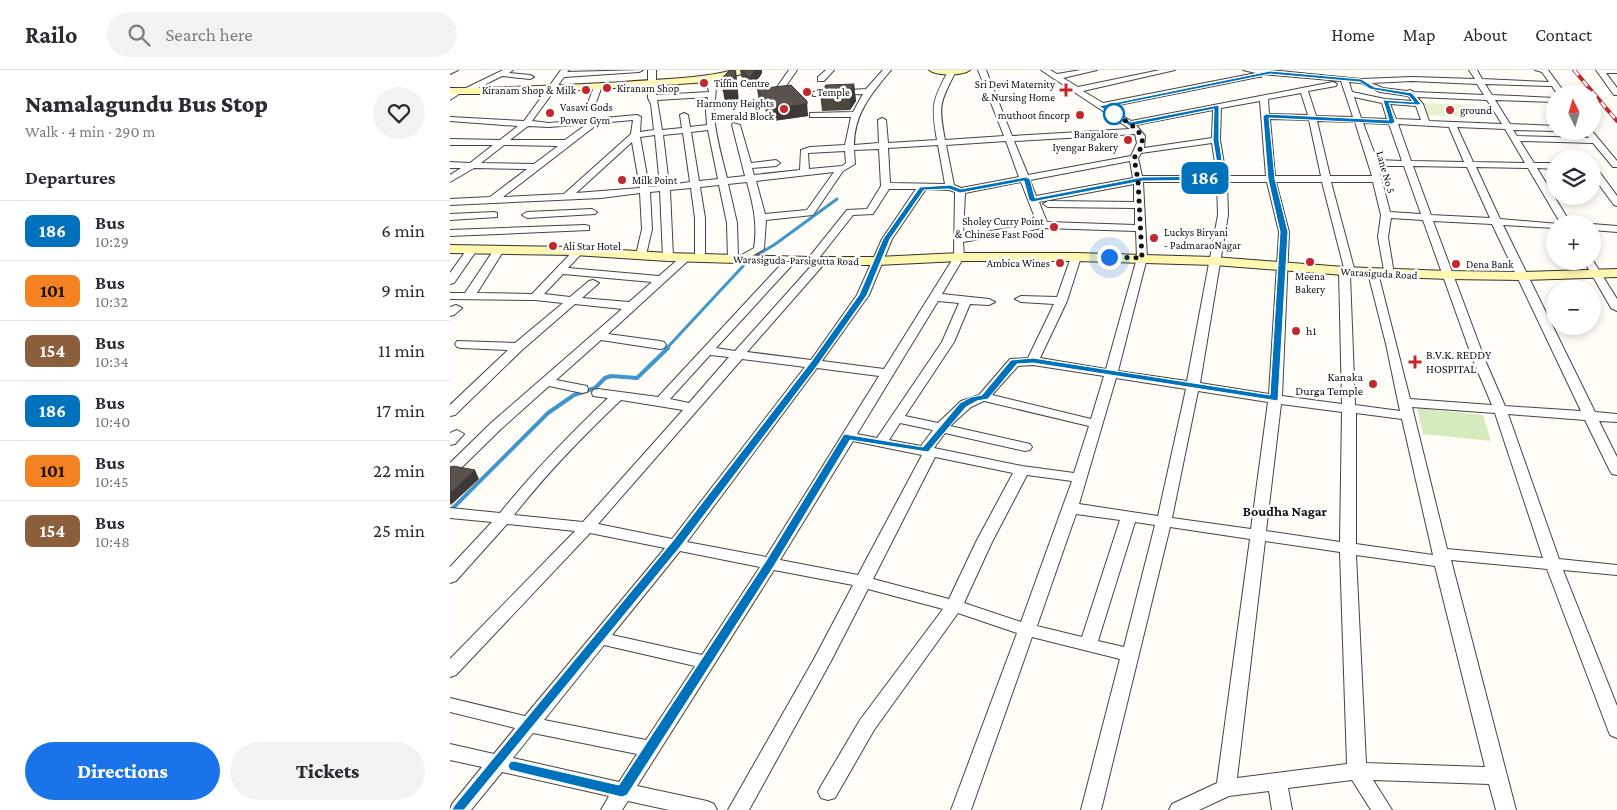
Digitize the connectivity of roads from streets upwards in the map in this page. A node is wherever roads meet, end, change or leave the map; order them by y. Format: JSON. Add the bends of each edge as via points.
{"nodes":[{"id":1,"x":454,"y":70,"type":"edge"},
{"id":2,"x":509,"y":70,"type":"edge"},
{"id":3,"x":639,"y":70,"type":"edge"},
{"id":4,"x":652,"y":70,"type":"edge"},
{"id":5,"x":660,"y":70,"type":"edge"},
{"id":6,"x":746,"y":70,"type":"edge"},
{"id":7,"x":793,"y":70,"type":"edge"},
{"id":8,"x":830,"y":70,"type":"edge"},
{"id":9,"x":887,"y":70,"type":"edge"},
{"id":10,"x":934,"y":70,"type":"edge"},
{"id":11,"x":965,"y":70,"type":"edge"},
{"id":12,"x":982,"y":70,"type":"edge"},
{"id":13,"x":1045,"y":70,"type":"edge"},
{"id":14,"x":1093,"y":70,"type":"edge"},
{"id":15,"x":1171,"y":70,"type":"edge"},
{"id":16,"x":1247,"y":70,"type":"edge"},
{"id":17,"x":1353,"y":70,"type":"edge"},
{"id":18,"x":1473,"y":70,"type":"edge"},
{"id":19,"x":1538,"y":70,"type":"edge"},
{"id":20,"x":1544,"y":70,"type":"edge"},
{"id":21,"x":1600,"y":70,"type":"edge"},
{"id":22,"x":952,"y":71,"type":"edge"},
{"id":23,"x":1617,"y":71,"type":"edge"},
{"id":24,"x":450,"y":72,"type":"edge"},
{"id":25,"x":563,"y":72,"type":"edge"},
{"id":26,"x":1270,"y":73,"type":"junction"},
{"id":27,"x":501,"y":74,"type":"junction"},
{"id":28,"x":1055,"y":76,"type":"junction"},
{"id":29,"x":530,"y":77,"type":"dead end"},
{"id":30,"x":710,"y":79,"type":"junction"},
{"id":31,"x":822,"y":79,"type":"dead end"},
{"id":32,"x":1404,"y":79,"type":"junction"},
{"id":33,"x":1358,"y":80,"type":"junction"},
{"id":34,"x":1344,"y":81,"type":"junction"},
{"id":35,"x":1482,"y":81,"type":"junction"},
{"id":36,"x":664,"y":82,"type":"junction"},
{"id":37,"x":652,"y":83,"type":"junction"},
{"id":38,"x":1554,"y":84,"type":"joint"},
{"id":39,"x":598,"y":86,"type":"junction"},
{"id":40,"x":1303,"y":88,"type":"junction"},
{"id":41,"x":551,"y":89,"type":"junction"},
{"id":42,"x":1076,"y":90,"type":"junction"},
{"id":43,"x":1616,"y":90,"type":"edge"},
{"id":44,"x":456,"y":93,"type":"edge"},
{"id":45,"x":1348,"y":93,"type":"junction"},
{"id":46,"x":713,"y":94,"type":"junction"},
{"id":47,"x":776,"y":94,"type":"edge"},
{"id":48,"x":1410,"y":94,"type":"junction"},
{"id":49,"x":867,"y":95,"type":"junction"},
{"id":50,"x":816,"y":97,"type":"dead end"},
{"id":51,"x":1264,"y":97,"type":"junction"},
{"id":52,"x":652,"y":98,"type":"junction"},
{"id":53,"x":1491,"y":98,"type":"junction"},
{"id":54,"x":1546,"y":100,"type":"edge"},
{"id":55,"x":1385,"y":101,"type":"junction"},
{"id":56,"x":1418,"y":104,"type":"junction"},
{"id":57,"x":1102,"y":106,"type":"junction"},
{"id":58,"x":1216,"y":107,"type":"junction"},
{"id":59,"x":590,"y":108,"type":"dead end"},
{"id":60,"x":856,"y":114,"type":"junction"},
{"id":61,"x":684,"y":115,"type":"dead end"},
{"id":62,"x":813,"y":115,"type":"dead end"},
{"id":63,"x":1266,"y":116,"type":"junction"},
{"id":64,"x":1312,"y":118,"type":"junction"},
{"id":65,"x":450,"y":119,"type":"edge"},
{"id":66,"x":882,"y":120,"type":"dead end"},
{"id":67,"x":1357,"y":120,"type":"junction"},
{"id":68,"x":596,"y":121,"type":"junction"},
{"id":69,"x":1392,"y":122,"type":"junction"},
{"id":70,"x":527,"y":123,"type":"junction"},
{"id":71,"x":1426,"y":124,"type":"junction"},
{"id":72,"x":736,"y":125,"type":"dead end"},
{"id":73,"x":1452,"y":125,"type":"junction"},
{"id":74,"x":711,"y":127,"type":"junction"},
{"id":75,"x":1508,"y":127,"type":"junction"},
{"id":76,"x":1546,"y":129,"type":"edge"},
{"id":77,"x":685,"y":130,"type":"junction"},
{"id":78,"x":658,"y":133,"type":"junction"},
{"id":79,"x":1142,"y":134,"type":"junction"},
{"id":80,"x":635,"y":135,"type":"junction"},
{"id":81,"x":1515,"y":138,"type":"junction"},
{"id":82,"x":1010,"y":139,"type":"junction"},
{"id":83,"x":1216,"y":140,"type":"junction"},
{"id":84,"x":1596,"y":141,"type":"joint"},
{"id":85,"x":450,"y":142,"type":"edge"},
{"id":86,"x":502,"y":142,"type":"junction"},
{"id":87,"x":567,"y":143,"type":"junction"},
{"id":88,"x":942,"y":143,"type":"junction"},
{"id":89,"x":884,"y":146,"type":"junction"},
{"id":90,"x":1170,"y":146,"type":"junction"},
{"id":91,"x":847,"y":148,"type":"junction"},
{"id":92,"x":1136,"y":154,"type":"junction"},
{"id":93,"x":776,"y":163,"type":"dead end"},
{"id":94,"x":1373,"y":163,"type":"junction"},
{"id":95,"x":1407,"y":164,"type":"junction"},
{"id":96,"x":450,"y":165,"type":"edge"},
{"id":97,"x":1532,"y":165,"type":"junction"},
{"id":98,"x":1616,"y":165,"type":"edge"},
{"id":99,"x":471,"y":166,"type":"junction"},
{"id":100,"x":747,"y":166,"type":"junction"},
{"id":101,"x":1471,"y":166,"type":"junction"},
{"id":102,"x":1546,"y":166,"type":"edge"},
{"id":103,"x":536,"y":167,"type":"junction"},
{"id":104,"x":840,"y":169,"type":"junction"},
{"id":105,"x":805,"y":173,"type":"junction"},
{"id":106,"x":749,"y":178,"type":"junction"},
{"id":107,"x":1222,"y":178,"type":"junction"},
{"id":108,"x":1326,"y":178,"type":"junction"},
{"id":109,"x":450,"y":179,"type":"edge"},
{"id":110,"x":1026,"y":179,"type":"junction"},
{"id":111,"x":1271,"y":179,"type":"junction"},
{"id":112,"x":1377,"y":179,"type":"junction"},
{"id":113,"x":1138,"y":180,"type":"junction"},
{"id":114,"x":722,"y":181,"type":"junction"},
{"id":115,"x":1601,"y":181,"type":"edge"},
{"id":116,"x":694,"y":184,"type":"junction"},
{"id":117,"x":886,"y":186,"type":"junction"},
{"id":118,"x":950,"y":187,"type":"junction"},
{"id":119,"x":665,"y":188,"type":"junction"},
{"id":120,"x":922,"y":188,"type":"junction"},
{"id":121,"x":645,"y":190,"type":"junction"},
{"id":122,"x":960,"y":191,"type":"junction"},
{"id":123,"x":600,"y":195,"type":"junction"},
{"id":124,"x":566,"y":197,"type":"junction"},
{"id":125,"x":538,"y":199,"type":"junction"},
{"id":126,"x":487,"y":201,"type":"junction"},
{"id":127,"x":450,"y":202,"type":"edge"},
{"id":128,"x":1034,"y":202,"type":"junction"},
{"id":129,"x":1617,"y":203,"type":"edge"},
{"id":130,"x":1139,"y":205,"type":"junction"},
{"id":131,"x":592,"y":212,"type":"junction"},
{"id":132,"x":527,"y":214,"type":"junction"},
{"id":133,"x":1386,"y":215,"type":"junction"},
{"id":134,"x":1561,"y":215,"type":"edge"},
{"id":135,"x":471,"y":216,"type":"junction"},
{"id":136,"x":494,"y":216,"type":"dead end"},
{"id":137,"x":450,"y":217,"type":"edge"},
{"id":138,"x":761,"y":217,"type":"junction"},
{"id":139,"x":1426,"y":219,"type":"junction"},
{"id":140,"x":1496,"y":222,"type":"junction"},
{"id":141,"x":1043,"y":225,"type":"junction"},
{"id":142,"x":1546,"y":225,"type":"edge"},
{"id":143,"x":1140,"y":228,"type":"junction"},
{"id":144,"x":1601,"y":228,"type":"edge"},
{"id":145,"x":1617,"y":229,"type":"edge"},
{"id":146,"x":516,"y":231,"type":"junction"},
{"id":147,"x":450,"y":233,"type":"edge"},
{"id":148,"x":958,"y":240,"type":"junction"},
{"id":149,"x":579,"y":242,"type":"junction"},
{"id":150,"x":450,"y":249,"type":"edge"},
{"id":151,"x":472,"y":250,"type":"junction"},
{"id":152,"x":499,"y":250,"type":"junction"},
{"id":153,"x":642,"y":255,"type":"junction"},
{"id":154,"x":1076,"y":256,"type":"junction"},
{"id":155,"x":668,"y":257,"type":"junction"},
{"id":156,"x":959,"y":257,"type":"junction"},
{"id":157,"x":693,"y":258,"type":"junction"},
{"id":158,"x":1142,"y":258,"type":"junction"},
{"id":159,"x":738,"y":259,"type":"junction"},
{"id":160,"x":790,"y":261,"type":"junction"},
{"id":161,"x":816,"y":261,"type":"junction"},
{"id":162,"x":876,"y":261,"type":"junction"},
{"id":163,"x":1214,"y":261,"type":"junction"},
{"id":164,"x":1281,"y":266,"type":"junction"},
{"id":165,"x":1601,"y":269,"type":"edge"},
{"id":166,"x":1569,"y":270,"type":"edge"},
{"id":167,"x":1595,"y":270,"type":"edge"},
{"id":168,"x":562,"y":271,"type":"junction"},
{"id":169,"x":1347,"y":272,"type":"junction"},
{"id":170,"x":1381,"y":273,"type":"junction"},
{"id":171,"x":1617,"y":273,"type":"edge"},
{"id":172,"x":1448,"y":276,"type":"junction"},
{"id":173,"x":1521,"y":276,"type":"junction"},
{"id":174,"x":662,"y":280,"type":"junction"},
{"id":175,"x":450,"y":281,"type":"edge"},
{"id":176,"x":593,"y":283,"type":"dead end"},
{"id":177,"x":450,"y":296,"type":"edge"},
{"id":178,"x":470,"y":296,"type":"junction"},
{"id":179,"x":535,"y":296,"type":"junction"},
{"id":180,"x":935,"y":296,"type":"junction"},
{"id":181,"x":1021,"y":298,"type":"dead end"},
{"id":182,"x":966,"y":300,"type":"junction"},
{"id":183,"x":572,"y":301,"type":"junction"},
{"id":184,"x":1061,"y":301,"type":"junction"},
{"id":185,"x":989,"y":302,"type":"dead end"},
{"id":186,"x":632,"y":306,"type":"junction"},
{"id":187,"x":1617,"y":308,"type":"edge"},
{"id":188,"x":600,"y":336,"type":"junction"},
{"id":189,"x":461,"y":344,"type":"dead end"},
{"id":190,"x":660,"y":344,"type":"dead end"},
{"id":191,"x":518,"y":347,"type":"junction"},
{"id":192,"x":708,"y":351,"type":"junction"},
{"id":193,"x":740,"y":355,"type":"junction"},
{"id":194,"x":1033,"y":361,"type":"junction"},
{"id":195,"x":814,"y":364,"type":"junction"},
{"id":196,"x":886,"y":373,"type":"junction"},
{"id":197,"x":1111,"y":374,"type":"junction"},
{"id":198,"x":546,"y":382,"type":"junction"},
{"id":199,"x":1193,"y":386,"type":"junction"},
{"id":200,"x":582,"y":388,"type":"dead end"},
{"id":201,"x":598,"y":394,"type":"dead end"},
{"id":202,"x":618,"y":396,"type":"junction"},
{"id":203,"x":985,"y":397,"type":"junction"},
{"id":204,"x":1275,"y":399,"type":"junction"},
{"id":205,"x":661,"y":401,"type":"junction"},
{"id":206,"x":693,"y":408,"type":"junction"},
{"id":207,"x":1405,"y":409,"type":"junction"},
{"id":208,"x":1349,"y":410,"type":"junction"},
{"id":209,"x":1500,"y":410,"type":"junction"},
{"id":210,"x":450,"y":412,"type":"edge"},
{"id":211,"x":1591,"y":416,"type":"junction"},
{"id":212,"x":896,"y":418,"type":"junction"},
{"id":213,"x":1617,"y":418,"type":"edge"},
{"id":214,"x":1096,"y":424,"type":"junction"},
{"id":215,"x":942,"y":428,"type":"junction"},
{"id":216,"x":848,"y":436,"type":"junction"},
{"id":217,"x":881,"y":442,"type":"junction"},
{"id":218,"x":1025,"y":447,"type":"dead end"},
{"id":219,"x":928,"y":451,"type":"junction"},
{"id":220,"x":1022,"y":470,"type":"junction"},
{"id":221,"x":450,"y":471,"type":"edge"},
{"id":222,"x":1617,"y":471,"type":"edge"},
{"id":223,"x":1080,"y":478,"type":"junction"},
{"id":224,"x":1071,"y":508,"type":"junction"},
{"id":225,"x":450,"y":513,"type":"edge"},
{"id":226,"x":1128,"y":516,"type":"junction"},
{"id":227,"x":503,"y":519,"type":"junction"},
{"id":228,"x":1164,"y":521,"type":"junction"},
{"id":229,"x":587,"y":527,"type":"junction"},
{"id":230,"x":1259,"y":535,"type":"junction"},
{"id":231,"x":676,"y":545,"type":"junction"},
{"id":232,"x":1348,"y":549,"type":"junction"},
{"id":233,"x":1443,"y":558,"type":"junction"},
{"id":234,"x":770,"y":564,"type":"junction"},
{"id":235,"x":1553,"y":565,"type":"junction"},
{"id":236,"x":1617,"y":570,"type":"edge"},
{"id":237,"x":450,"y":576,"type":"edge"},
{"id":238,"x":864,"y":582,"type":"junction"},
{"id":239,"x":954,"y":606,"type":"junction"},
{"id":240,"x":1028,"y":630,"type":"junction"},
{"id":241,"x":599,"y":638,"type":"junction"},
{"id":242,"x":1088,"y":645,"type":"junction"},
{"id":243,"x":1131,"y":655,"type":"junction"},
{"id":244,"x":706,"y":662,"type":"junction"},
{"id":245,"x":450,"y":670,"type":"edge"},
{"id":246,"x":450,"y":705,"type":"edge"},
{"id":247,"x":528,"y":724,"type":"junction"},
{"id":248,"x":1617,"y":730,"type":"edge"},
{"id":249,"x":650,"y":749,"type":"junction"},
{"id":250,"x":450,"y":752,"type":"edge"},
{"id":251,"x":496,"y":762,"type":"junction"},
{"id":252,"x":1357,"y":771,"type":"junction"},
{"id":253,"x":1497,"y":776,"type":"junction"},
{"id":254,"x":1277,"y":781,"type":"junction"},
{"id":255,"x":1226,"y":788,"type":"junction"},
{"id":256,"x":622,"y":791,"type":"junction"},
{"id":257,"x":828,"y":792,"type":"dead end"},
{"id":258,"x":459,"y":810,"type":"edge"},
{"id":259,"x":611,"y":810,"type":"edge"},
{"id":260,"x":707,"y":810,"type":"edge"},
{"id":261,"x":738,"y":810,"type":"edge"},
{"id":262,"x":961,"y":810,"type":"edge"},
{"id":263,"x":1090,"y":810,"type":"edge"},
{"id":264,"x":1182,"y":810,"type":"edge"},
{"id":265,"x":1282,"y":810,"type":"edge"},
{"id":266,"x":1382,"y":810,"type":"edge"},
{"id":267,"x":1506,"y":810,"type":"edge"}],
"edges":[{"from":1,"to":24,"type":"street"},
{"from":2,"to":27,"type":"street"},
{"from":3,"to":25,"type":"street"},
{"from":4,"to":37,"type":"street"},
{"from":5,"to":36,"type":"street"},
{"from":6,"to":30,"type":"street"},
{"from":7,"to":47,"type":"street"},
{"from":8,"to":31,"type":"street"},
{"from":9,"to":49,"type":"street"},
{"from":10,"to":22,"type":"street"},
{"from":11,"to":22,"type":"street"},
{"from":12,"to":82,"type":"street"},
{"from":13,"to":28,"type":"street"},
{"from":14,"to":28,"type":"street"},
{"from":15,"to":42,"type":"street"},
{"from":16,"to":26,"type":"street"},
{"from":17,"to":33,"type":"street"},
{"from":18,"to":35,"type":"street"},
{"from":19,"to":20,"type":"street"},
{"from":20,"to":38,"type":"street"},
{"from":21,"to":23,"type":"street"},
{"from":21,"to":43,"type":"street"},
{"from":22,"to":88,"type":"street","via":[[937,101],[936,114]]},
{"from":25,"to":41,"type":"street"},
{"from":26,"to":34,"type":"street"},
{"from":26,"to":57,"type":"street"},
{"from":27,"to":29,"type":"street"},
{"from":27,"to":44,"type":"street"},
{"from":28,"to":42,"type":"street"},
{"from":30,"to":36,"type":"street"},
{"from":30,"to":46,"type":"street"},
{"from":32,"to":33,"type":"street"},
{"from":32,"to":35,"type":"street"},
{"from":32,"to":48,"type":"street"},
{"from":33,"to":34,"type":"street"},
{"from":33,"to":48,"type":"street","via":[[1372,88]]},
{"from":34,"to":40,"type":"street"},
{"from":34,"to":45,"type":"street","name":"Lane No 5"},
{"from":35,"to":38,"type":"street"},
{"from":35,"to":53,"type":"street"},
{"from":36,"to":37,"type":"street"},
{"from":37,"to":39,"type":"street"},
{"from":37,"to":52,"type":"street"},
{"from":39,"to":41,"type":"street"},
{"from":39,"to":59,"type":"street"},
{"from":40,"to":51,"type":"street"},
{"from":40,"to":64,"type":"street"},
{"from":41,"to":44,"type":"street"},
{"from":41,"to":70,"type":"street"},
{"from":42,"to":57,"type":"street"},
{"from":45,"to":55,"type":"street"},
{"from":45,"to":67,"type":"street","name":"Lane No 5"},
{"from":46,"to":52,"type":"street"},
{"from":46,"to":74,"type":"street","via":[[709,107]]},
{"from":48,"to":53,"type":"street"},
{"from":48,"to":56,"type":"street"},
{"from":49,"to":50,"type":"street"},
{"from":49,"to":60,"type":"street"},
{"from":51,"to":58,"type":"street"},
{"from":51,"to":63,"type":"street"},
{"from":52,"to":78,"type":"street"},
{"from":53,"to":54,"type":"street"},
{"from":53,"to":75,"type":"street"},
{"from":55,"to":56,"type":"street"},
{"from":55,"to":69,"type":"street"},
{"from":56,"to":71,"type":"street"},
{"from":57,"to":79,"type":"street"},
{"from":58,"to":79,"type":"street"},
{"from":58,"to":83,"type":"street"},
{"from":60,"to":62,"type":"street"},
{"from":60,"to":91,"type":"street"},
{"from":61,"to":77,"type":"street"},
{"from":63,"to":64,"type":"street"},
{"from":63,"to":111,"type":"street"},
{"from":64,"to":67,"type":"street"},
{"from":64,"to":108,"type":"street"},
{"from":65,"to":70,"type":"street"},
{"from":66,"to":89,"type":"street"},
{"from":67,"to":69,"type":"street"},
{"from":67,"to":94,"type":"street","name":"Lane No 5"},
{"from":68,"to":70,"type":"street","via":[[549,125]]},
{"from":68,"to":80,"type":"street","via":[[637,117]]},
{"from":68,"to":87,"type":"street"},
{"from":69,"to":71,"type":"street"},
{"from":69,"to":95,"type":"street"},
{"from":70,"to":86,"type":"street"},
{"from":71,"to":73,"type":"street"},
{"from":72,"to":100,"type":"street"},
{"from":73,"to":75,"type":"street"},
{"from":73,"to":101,"type":"street"},
{"from":74,"to":77,"type":"street"},
{"from":74,"to":114,"type":"street"},
{"from":75,"to":76,"type":"street"},
{"from":75,"to":81,"type":"street"},
{"from":77,"to":78,"type":"street"},
{"from":77,"to":116,"type":"street"},
{"from":78,"to":80,"type":"street"},
{"from":78,"to":119,"type":"street"},
{"from":79,"to":82,"type":"street"},
{"from":79,"to":90,"type":"street"},
{"from":79,"to":92,"type":"street","via":[[1142,146]]},
{"from":80,"to":121,"type":"street"},
{"from":80,"to":124,"type":"street"},
{"from":81,"to":84,"type":"street"},
{"from":81,"to":97,"type":"street"},
{"from":82,"to":88,"type":"street"},
{"from":82,"to":110,"type":"street"},
{"from":83,"to":90,"type":"street"},
{"from":83,"to":107,"type":"street"},
{"from":84,"to":98,"type":"street"},
{"from":85,"to":86,"type":"street"},
{"from":86,"to":87,"type":"street"},
{"from":86,"to":99,"type":"street"},
{"from":87,"to":103,"type":"street"},
{"from":88,"to":89,"type":"street"},
{"from":88,"to":118,"type":"street"},
{"from":89,"to":91,"type":"street"},
{"from":89,"to":117,"type":"street"},
{"from":90,"to":92,"type":"street"},
{"from":91,"to":104,"type":"street","via":[[851,164]]},
{"from":91,"to":105,"type":"street","via":[[805,152]]},
{"from":92,"to":110,"type":"street"},
{"from":92,"to":113,"type":"street"},
{"from":93,"to":100,"type":"street"},
{"from":94,"to":95,"type":"street"},
{"from":94,"to":112,"type":"street","name":"Lane No 5"},
{"from":95,"to":101,"type":"street"},
{"from":95,"to":139,"type":"street"},
{"from":96,"to":99,"type":"street"},
{"from":97,"to":101,"type":"street"},
{"from":97,"to":102,"type":"street"},
{"from":97,"to":134,"type":"street"},
{"from":99,"to":103,"type":"street"},
{"from":99,"to":109,"type":"street"},
{"from":100,"to":106,"type":"street"},
{"from":101,"to":140,"type":"street"},
{"from":103,"to":126,"type":"street"},
{"from":104,"to":105,"type":"street"},
{"from":104,"to":138,"type":"street","via":[[810,213]]},
{"from":105,"to":106,"type":"street"},
{"from":106,"to":114,"type":"street"},
{"from":106,"to":138,"type":"street"},
{"from":107,"to":111,"type":"street"},
{"from":107,"to":113,"type":"street"},
{"from":107,"to":163,"type":"street","via":[[1224,215]]},
{"from":108,"to":111,"type":"street"},
{"from":108,"to":112,"type":"street"},
{"from":108,"to":169,"type":"street"},
{"from":110,"to":122,"type":"street"},
{"from":110,"to":128,"type":"street"},
{"from":111,"to":164,"type":"street","via":[[1284,232]]},
{"from":112,"to":133,"type":"street","name":"Lane No 5"},
{"from":113,"to":128,"type":"street"},
{"from":113,"to":130,"type":"street"},
{"from":114,"to":116,"type":"street"},
{"from":114,"to":159,"type":"street"},
{"from":115,"to":129,"type":"street"},
{"from":116,"to":119,"type":"street"},
{"from":116,"to":157,"type":"street","via":[[700,218]]},
{"from":117,"to":120,"type":"street"},
{"from":117,"to":161,"type":"street","via":[[870,212],[850,212]]},
{"from":118,"to":120,"type":"street"},
{"from":118,"to":122,"type":"street"},
{"from":119,"to":121,"type":"street"},
{"from":119,"to":155,"type":"street"},
{"from":120,"to":162,"type":"street"},
{"from":121,"to":123,"type":"street"},
{"from":121,"to":153,"type":"street","via":[[647,229]]},
{"from":122,"to":148,"type":"street"},
{"from":123,"to":124,"type":"street"},
{"from":123,"to":131,"type":"street"},
{"from":124,"to":125,"type":"street"},
{"from":125,"to":126,"type":"street"},
{"from":125,"to":132,"type":"street"},
{"from":126,"to":127,"type":"street"},
{"from":126,"to":135,"type":"street"},
{"from":128,"to":130,"type":"street"},
{"from":128,"to":141,"type":"street"},
{"from":130,"to":143,"type":"street"},
{"from":131,"to":132,"type":"street"},
{"from":131,"to":149,"type":"street"},
{"from":132,"to":146,"type":"street"},
{"from":133,"to":139,"type":"street"},
{"from":133,"to":170,"type":"street","name":"Lane No 5"},
{"from":135,"to":136,"type":"street"},
{"from":135,"to":137,"type":"street"},
{"from":138,"to":159,"type":"street","via":[[759,249]]},
{"from":139,"to":140,"type":"street"},
{"from":139,"to":172,"type":"street"},
{"from":140,"to":142,"type":"street"},
{"from":140,"to":173,"type":"street"},
{"from":141,"to":143,"type":"street"},
{"from":141,"to":148,"type":"street"},
{"from":143,"to":158,"type":"street"},
{"from":144,"to":145,"type":"street"},
{"from":146,"to":147,"type":"street"},
{"from":146,"to":149,"type":"street"},
{"from":148,"to":156,"type":"street"},
{"from":149,"to":152,"type":"street","name":"Warasiguda-Parsigutta Road"},
{"from":149,"to":153,"type":"street","name":"Warasiguda-Parsigutta Road"},
{"from":149,"to":168,"type":"street"},
{"from":150,"to":151,"type":"street","name":"Warasiguda-Parsigutta Road"},
{"from":151,"to":152,"type":"street","name":"Warasiguda-Parsigutta Road"},
{"from":151,"to":175,"type":"street"},
{"from":152,"to":178,"type":"street"},
{"from":153,"to":155,"type":"street","name":"Warasiguda-Parsigutta Road"},
{"from":154,"to":156,"type":"street","name":"Warasiguda-Parsigutta Road"},
{"from":154,"to":158,"type":"street","name":"Warasiguda-Parsigutta Road"},
{"from":154,"to":184,"type":"street"},
{"from":155,"to":157,"type":"street","name":"Warasiguda-Parsigutta Road"},
{"from":156,"to":162,"type":"street","name":"Warasiguda-Parsigutta Road"},
{"from":156,"to":180,"type":"street"},
{"from":157,"to":159,"type":"street","name":"Warasiguda-Parsigutta Road"},
{"from":157,"to":174,"type":"street"},
{"from":158,"to":163,"type":"street","name":"Warasiguda Road"},
{"from":158,"to":197,"type":"street"},
{"from":159,"to":160,"type":"street","name":"Warasiguda-Parsigutta Road"},
{"from":160,"to":161,"type":"street","name":"Warasiguda-Parsigutta Road"},
{"from":160,"to":192,"type":"street"},
{"from":161,"to":162,"type":"street","name":"Warasiguda-Parsigutta Road"},
{"from":161,"to":193,"type":"street"},
{"from":162,"to":195,"type":"street","via":[[863,295]]},
{"from":163,"to":164,"type":"street","name":"Warasiguda Road"},
{"from":163,"to":199,"type":"street"},
{"from":164,"to":169,"type":"street","name":"Warasiguda Road"},
{"from":164,"to":204,"type":"street"},
{"from":165,"to":171,"type":"street","name":"Warasiguda Road"},
{"from":166,"to":173,"type":"street","name":"Warasiguda Road"},
{"from":167,"to":187,"type":"street"},
{"from":168,"to":174,"type":"street"},
{"from":168,"to":179,"type":"street"},
{"from":169,"to":170,"type":"street","name":"Warasiguda Road"},
{"from":169,"to":208,"type":"street"},
{"from":170,"to":172,"type":"street","name":"Warasiguda Road"},
{"from":170,"to":207,"type":"street","name":"Lane No 5"},
{"from":172,"to":173,"type":"street","name":"Warasiguda Road"},
{"from":172,"to":209,"type":"street"},
{"from":173,"to":211,"type":"street"},
{"from":174,"to":186,"type":"street"},
{"from":176,"to":183,"type":"street"},
{"from":177,"to":178,"type":"street"},
{"from":178,"to":179,"type":"street"},
{"from":179,"to":183,"type":"street"},
{"from":180,"to":182,"type":"street"},
{"from":180,"to":196,"type":"street"},
{"from":181,"to":184,"type":"street"},
{"from":182,"to":185,"type":"street"},
{"from":182,"to":212,"type":"street","via":[[948,342]]},
{"from":183,"to":186,"type":"street"},
{"from":183,"to":191,"type":"street"},
{"from":184,"to":194,"type":"street"},
{"from":186,"to":188,"type":"street"},
{"from":188,"to":190,"type":"street"},
{"from":188,"to":198,"type":"street"},
{"from":189,"to":191,"type":"street"},
{"from":191,"to":210,"type":"street"},
{"from":192,"to":193,"type":"street"},
{"from":192,"to":205,"type":"street"},
{"from":193,"to":195,"type":"street"},
{"from":193,"to":206,"type":"street"},
{"from":194,"to":197,"type":"street"},
{"from":194,"to":203,"type":"street","via":[[1014,362]]},
{"from":195,"to":196,"type":"street"},
{"from":195,"to":231,"type":"street"},
{"from":196,"to":216,"type":"street"},
{"from":197,"to":199,"type":"street"},
{"from":197,"to":214,"type":"street"},
{"from":198,"to":200,"type":"street"},
{"from":198,"to":221,"type":"street"},
{"from":199,"to":204,"type":"street"},
{"from":199,"to":228,"type":"street"},
{"from":201,"to":202,"type":"street"},
{"from":202,"to":205,"type":"street"},
{"from":202,"to":227,"type":"street","via":[[569,442]]},
{"from":203,"to":214,"type":"street"},
{"from":203,"to":215,"type":"street","via":[[963,405]]},
{"from":204,"to":208,"type":"street"},
{"from":204,"to":230,"type":"street"},
{"from":205,"to":206,"type":"street"},
{"from":206,"to":229,"type":"street"},
{"from":207,"to":208,"type":"street"},
{"from":207,"to":209,"type":"street"},
{"from":207,"to":233,"type":"street","name":"Lane No 5"},
{"from":208,"to":232,"type":"street"},
{"from":209,"to":211,"type":"street"},
{"from":209,"to":235,"type":"street"},
{"from":211,"to":213,"type":"street"},
{"from":211,"to":222,"type":"street"},
{"from":212,"to":215,"type":"street"},
{"from":212,"to":217,"type":"street"},
{"from":214,"to":223,"type":"street"},
{"from":215,"to":218,"type":"street"},
{"from":215,"to":219,"type":"street"},
{"from":216,"to":217,"type":"street"},
{"from":216,"to":234,"type":"street"},
{"from":217,"to":219,"type":"street"},
{"from":219,"to":220,"type":"street"},
{"from":219,"to":238,"type":"street"},
{"from":220,"to":223,"type":"street"},
{"from":220,"to":239,"type":"street"},
{"from":223,"to":224,"type":"street"},
{"from":224,"to":226,"type":"street"},
{"from":224,"to":240,"type":"street"},
{"from":225,"to":227,"type":"street"},
{"from":226,"to":228,"type":"street"},
{"from":226,"to":242,"type":"street"},
{"from":227,"to":229,"type":"street"},
{"from":227,"to":237,"type":"street"},
{"from":228,"to":230,"type":"street"},
{"from":228,"to":243,"type":"street"},
{"from":229,"to":231,"type":"street"},
{"from":229,"to":245,"type":"street"},
{"from":230,"to":232,"type":"street"},
{"from":230,"to":255,"type":"street"},
{"from":231,"to":234,"type":"street"},
{"from":231,"to":241,"type":"street"},
{"from":232,"to":233,"type":"street"},
{"from":232,"to":252,"type":"street"},
{"from":233,"to":235,"type":"street"},
{"from":233,"to":253,"type":"street","name":"Lane No 5"},
{"from":234,"to":238,"type":"street"},
{"from":234,"to":244,"type":"street"},
{"from":235,"to":236,"type":"street"},
{"from":235,"to":248,"type":"street"},
{"from":238,"to":239,"type":"street"},
{"from":238,"to":261,"type":"street"},
{"from":239,"to":240,"type":"street"},
{"from":239,"to":257,"type":"street","via":[[867,725]]},
{"from":240,"to":242,"type":"street"},
{"from":240,"to":262,"type":"street"},
{"from":241,"to":244,"type":"street"},
{"from":241,"to":247,"type":"street"},
{"from":242,"to":243,"type":"street"},
{"from":243,"to":263,"type":"street"},
{"from":244,"to":249,"type":"street"},
{"from":246,"to":247,"type":"street"},
{"from":247,"to":249,"type":"street"},
{"from":247,"to":251,"type":"street"},
{"from":249,"to":256,"type":"street"},
{"from":250,"to":251,"type":"street"},
{"from":251,"to":256,"type":"street"},
{"from":251,"to":258,"type":"street"},
{"from":252,"to":253,"type":"street"},
{"from":252,"to":254,"type":"street"},
{"from":252,"to":266,"type":"street"},
{"from":253,"to":267,"type":"street","name":"Lane No 5"},
{"from":254,"to":255,"type":"street"},
{"from":254,"to":265,"type":"street"},
{"from":255,"to":264,"type":"street"},
{"from":256,"to":259,"type":"street"},
{"from":256,"to":260,"type":"street"}]}
